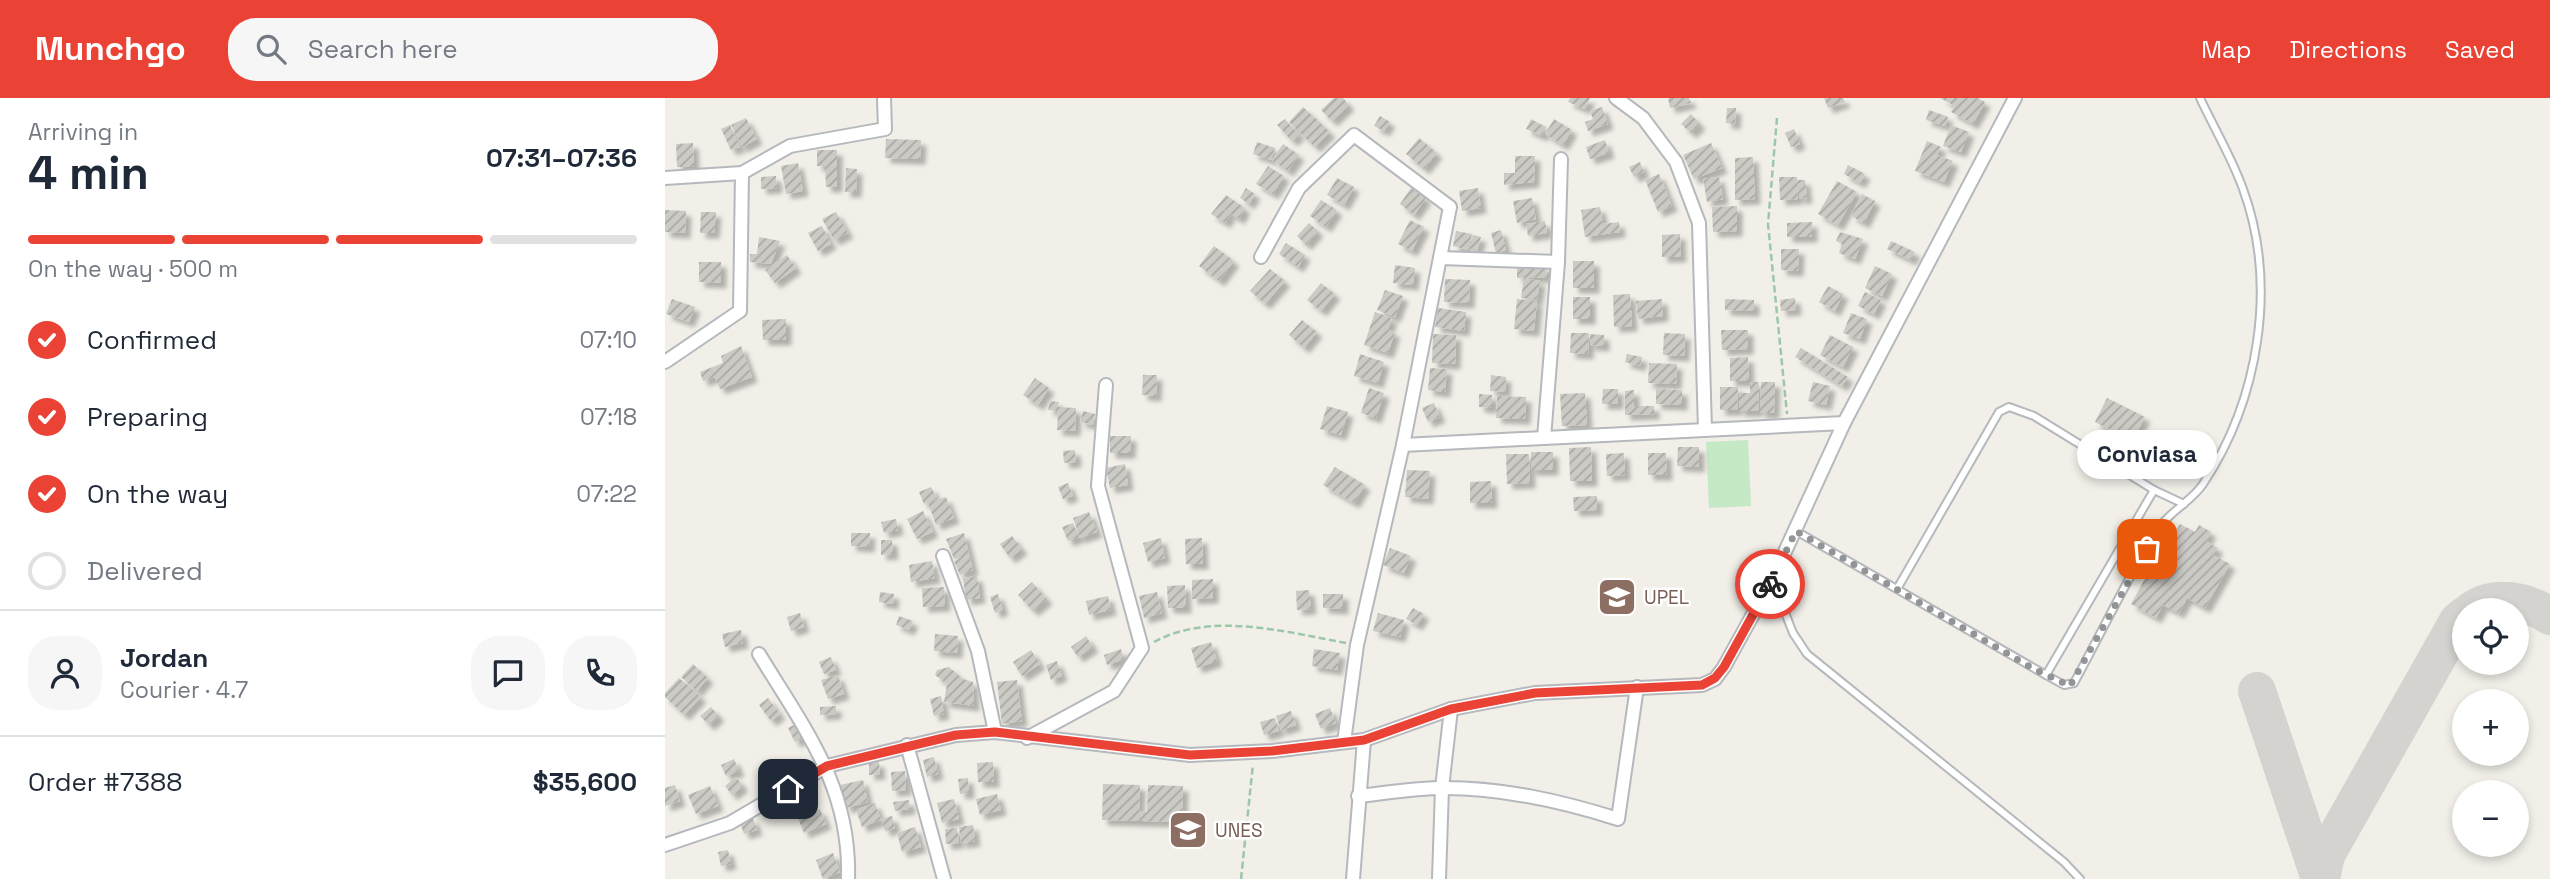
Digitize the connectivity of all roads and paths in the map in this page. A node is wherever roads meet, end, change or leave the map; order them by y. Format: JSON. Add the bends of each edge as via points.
{"nodes":[{"id":1,"x":884,"y":98,"type":"edge"},
{"id":2,"x":1616,"y":98,"type":"edge"},
{"id":3,"x":2015,"y":98,"type":"edge"},
{"id":4,"x":2200,"y":98,"type":"edge"},
{"id":5,"x":1777,"y":118,"type":"dead end"},
{"id":6,"x":1561,"y":159,"type":"dead end"},
{"id":7,"x":742,"y":173,"type":"junction"},
{"id":8,"x":665,"y":178,"type":"edge"},
{"id":9,"x":1261,"y":257,"type":"dead end"},
{"id":10,"x":1440,"y":258,"type":"junction"},
{"id":11,"x":1558,"y":262,"type":"junction"},
{"id":12,"x":665,"y":362,"type":"edge"},
{"id":13,"x":1106,"y":385,"type":"dead end"},
{"id":14,"x":1843,"y":423,"type":"junction"},
{"id":15,"x":1789,"y":426,"type":"junction"},
{"id":16,"x":1706,"y":430,"type":"junction"},
{"id":17,"x":1544,"y":438,"type":"junction"},
{"id":18,"x":1403,"y":445,"type":"junction"},
{"id":19,"x":2154,"y":490,"type":"junction"},
{"id":20,"x":2184,"y":504,"type":"junction"},
{"id":21,"x":1796,"y":531,"type":"junction"},
{"id":22,"x":943,"y":556,"type":"dead end"},
{"id":23,"x":1772,"y":580,"type":"junction"},
{"id":24,"x":1897,"y":589,"type":"junction"},
{"id":25,"x":1357,"y":645,"type":"junction"},
{"id":26,"x":1142,"y":648,"type":"junction"},
{"id":27,"x":759,"y":654,"type":"dead end"},
{"id":28,"x":2046,"y":675,"type":"junction"},
{"id":29,"x":1637,"y":687,"type":"junction"},
{"id":30,"x":1451,"y":709,"type":"junction"},
{"id":31,"x":995,"y":732,"type":"junction"},
{"id":32,"x":1027,"y":738,"type":"junction"},
{"id":33,"x":1364,"y":740,"type":"junction"},
{"id":34,"x":1344,"y":742,"type":"junction"},
{"id":35,"x":907,"y":745,"type":"junction"},
{"id":36,"x":1254,"y":752,"type":"junction"},
{"id":37,"x":827,"y":766,"type":"junction"},
{"id":38,"x":1443,"y":788,"type":"junction"},
{"id":39,"x":1358,"y":796,"type":"junction"},
{"id":40,"x":665,"y":845,"type":"edge"},
{"id":41,"x":848,"y":879,"type":"edge"},
{"id":42,"x":944,"y":879,"type":"edge"},
{"id":43,"x":1241,"y":879,"type":"edge"},
{"id":44,"x":1353,"y":879,"type":"edge"},
{"id":45,"x":1439,"y":879,"type":"edge"},
{"id":46,"x":2080,"y":879,"type":"edge"}],
"edges":[{"from":1,"to":7,"type":"street","via":[[885,129],[790,146]]},
{"from":2,"to":16,"type":"street","via":[[1643,118],[1676,162],[1699,223]]},
{"from":3,"to":14,"type":"street"},
{"from":4,"to":20,"type":"lane","via":[[2246,199],[2261,275],[2254,363],[2235,424],[2202,486]]},
{"from":5,"to":15,"type":"path","via":[[1768,224]]},
{"from":6,"to":11,"type":"street"},
{"from":7,"to":8,"type":"street"},
{"from":7,"to":12,"type":"street","via":[[740,311]]},
{"from":9,"to":10,"type":"street","via":[[1299,188],[1354,135],[1450,207]]},
{"from":10,"to":11,"type":"street"},
{"from":10,"to":18,"type":"street"},
{"from":11,"to":17,"type":"street"},
{"from":13,"to":26,"type":"street","via":[[1098,486]]},
{"from":14,"to":15,"type":"street"},
{"from":14,"to":21,"type":"street"},
{"from":15,"to":16,"type":"street"},
{"from":16,"to":17,"type":"street"},
{"from":17,"to":18,"type":"street"},
{"from":18,"to":25,"type":"street"},
{"from":19,"to":20,"type":"lane"},
{"from":19,"to":24,"type":"lane","via":[[2034,416],[2009,407],[1999,412]]},
{"from":19,"to":28,"type":"lane"},
{"from":20,"to":28,"type":"lane","via":[[2160,526],[2074,683],[2064,685]]},
{"from":21,"to":23,"type":"street"},
{"from":21,"to":24,"type":"lane"},
{"from":22,"to":31,"type":"street","via":[[978,651]]},
{"from":23,"to":29,"type":"street","via":[[1715,678],[1702,685]]},
{"from":23,"to":46,"type":"lane","via":[[1793,633],[1807,654]]},
{"from":24,"to":28,"type":"lane"},
{"from":25,"to":26,"type":"path","via":[[1219,626],[1176,630]]},
{"from":25,"to":34,"type":"street"},
{"from":26,"to":32,"type":"street","via":[[1114,691]]},
{"from":27,"to":37,"type":"street"},
{"from":29,"to":30,"type":"street","via":[[1535,693]]},
{"from":29,"to":38,"type":"street","via":[[1618,819],[1561,801]]},
{"from":30,"to":33,"type":"street"},
{"from":30,"to":38,"type":"street"},
{"from":31,"to":32,"type":"street"},
{"from":31,"to":35,"type":"street"},
{"from":32,"to":36,"type":"street","via":[[1190,755]]},
{"from":33,"to":34,"type":"street"},
{"from":33,"to":39,"type":"street"},
{"from":34,"to":36,"type":"street"},
{"from":35,"to":37,"type":"street"},
{"from":35,"to":42,"type":"street"},
{"from":36,"to":43,"type":"path"},
{"from":37,"to":40,"type":"street","via":[[730,823]]},
{"from":37,"to":41,"type":"street","via":[[846,834]]},
{"from":38,"to":39,"type":"street"},
{"from":38,"to":45,"type":"street"},
{"from":39,"to":44,"type":"street"}]}
